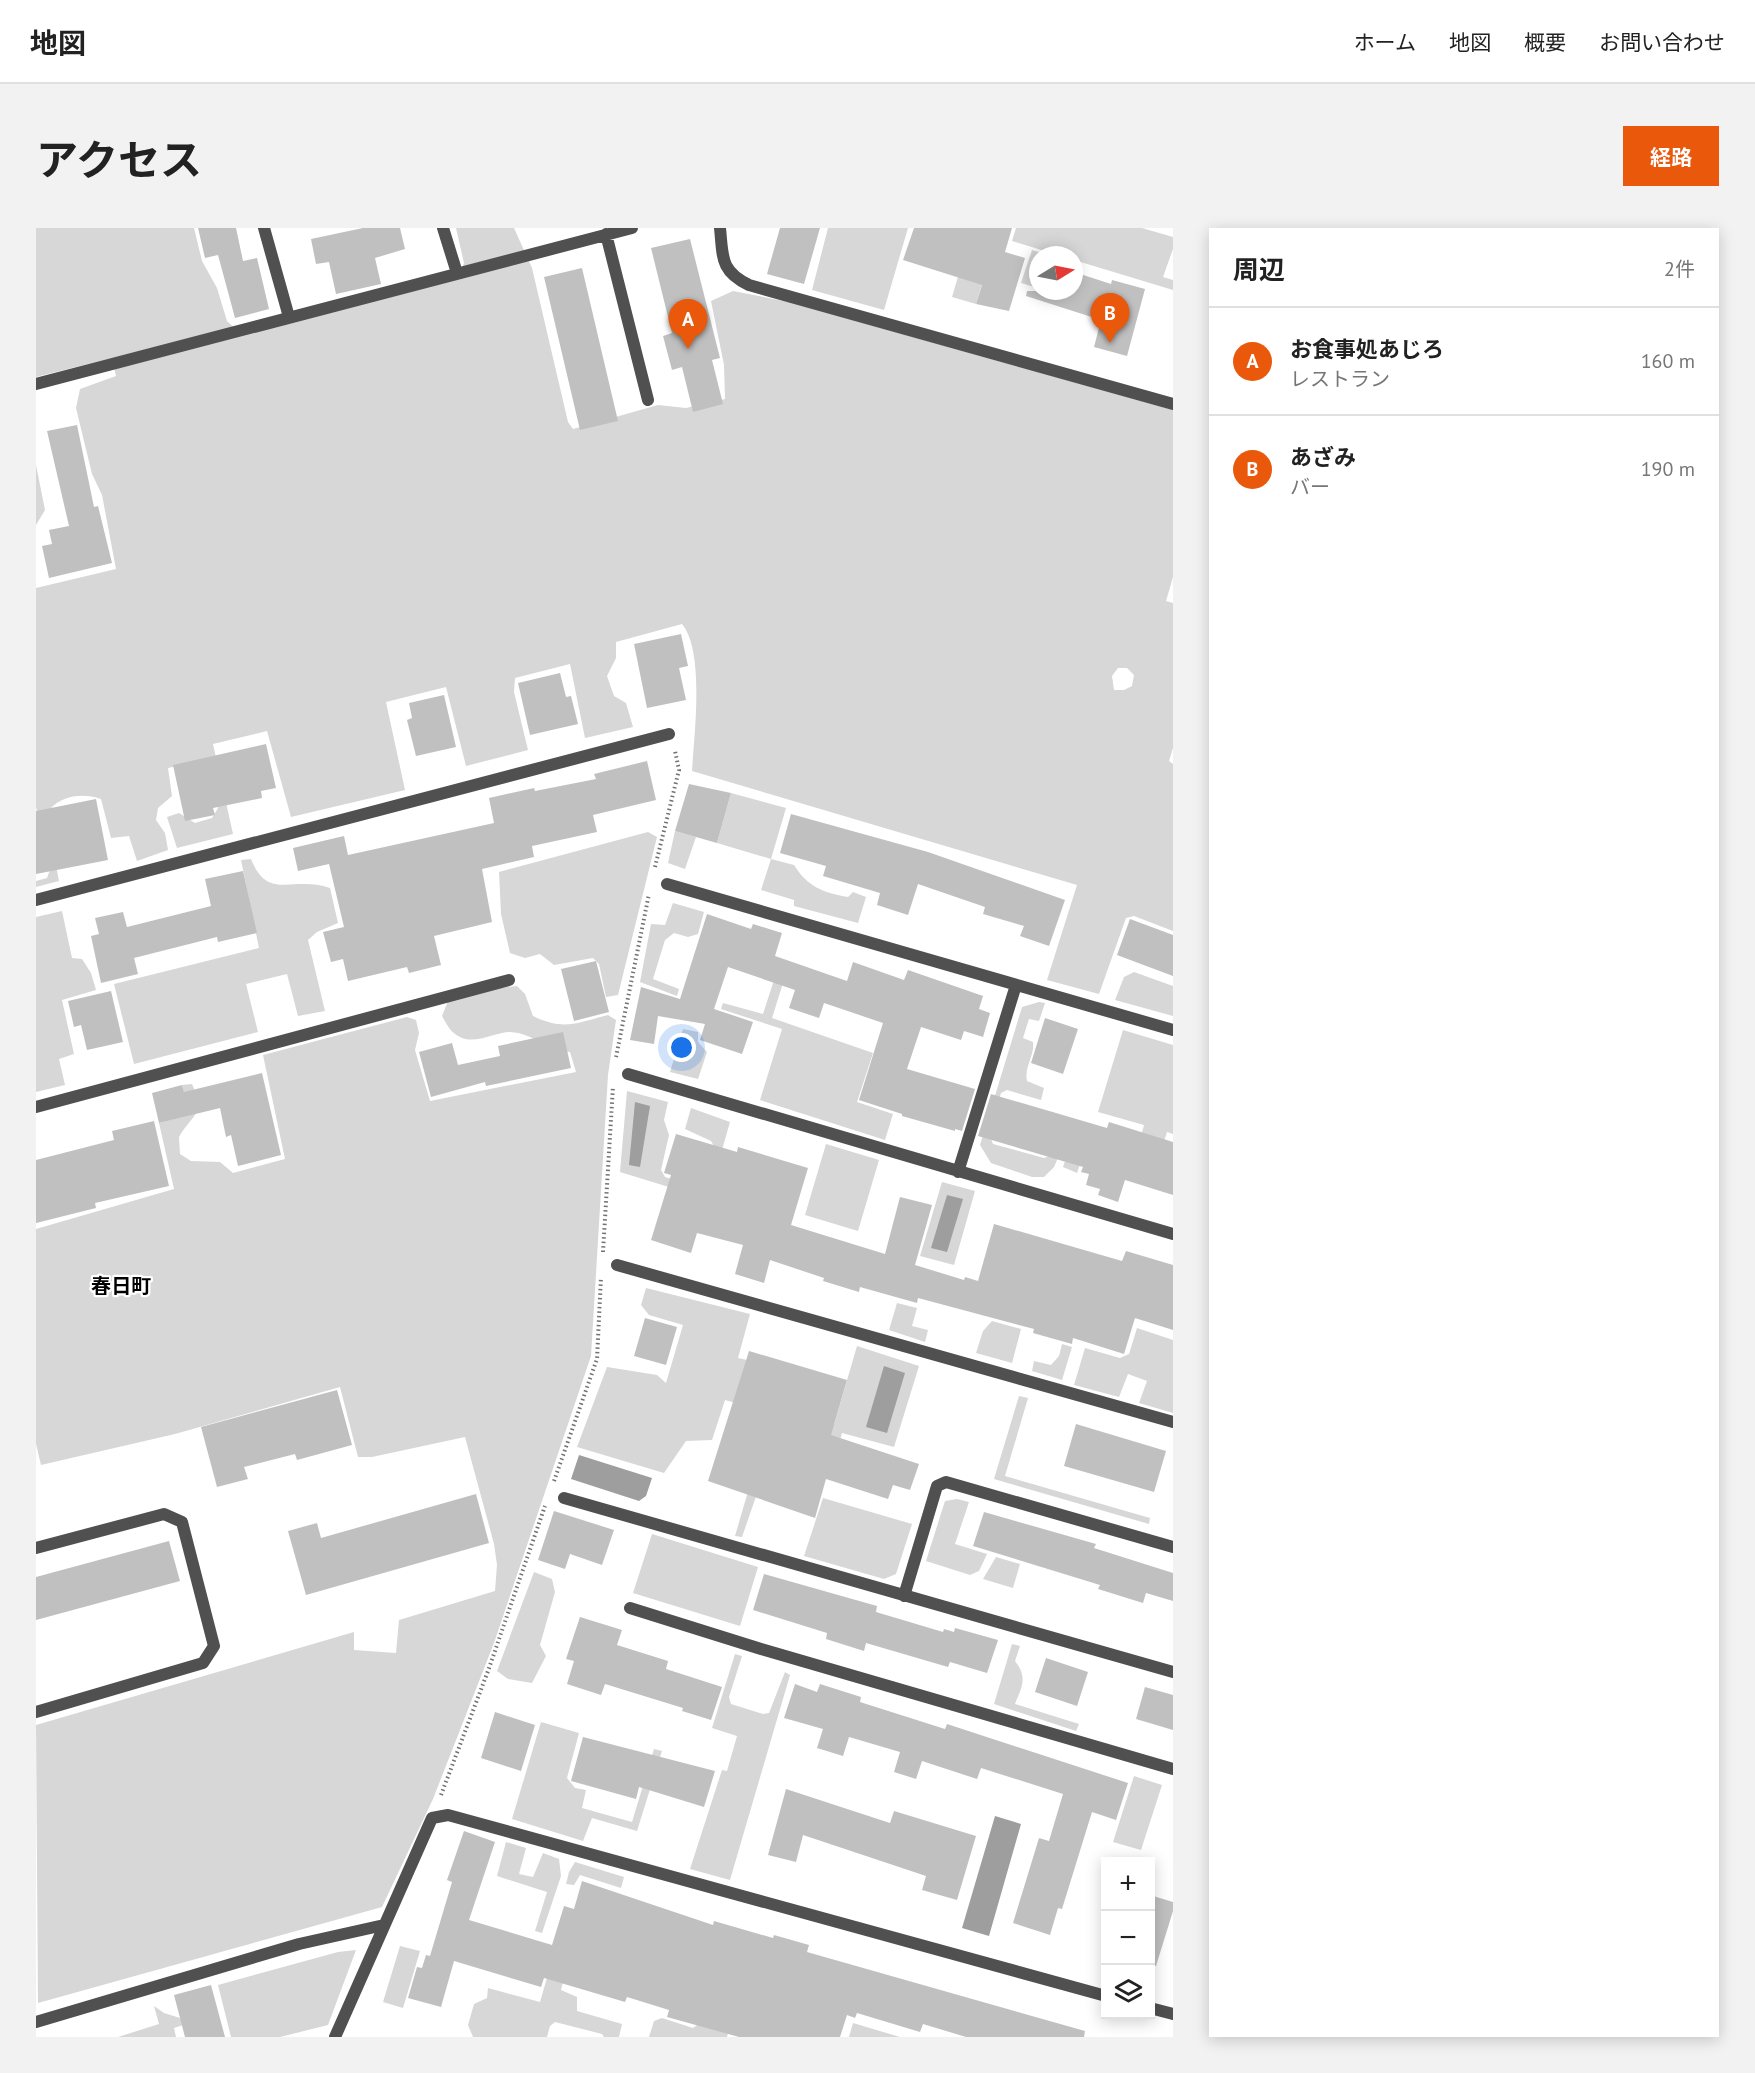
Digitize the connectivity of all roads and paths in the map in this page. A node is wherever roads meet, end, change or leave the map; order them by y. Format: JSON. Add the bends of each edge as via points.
{"nodes":[{"id":1,"x":264,"y":228,"type":"edge"},
{"id":2,"x":443,"y":228,"type":"edge"},
{"id":3,"x":632,"y":228,"type":"edge"},
{"id":4,"x":720,"y":228,"type":"edge"},
{"id":5,"x":606,"y":234,"type":"junction"},
{"id":6,"x":457,"y":273,"type":"junction"},
{"id":7,"x":289,"y":317,"type":"junction"},
{"id":8,"x":36,"y":384,"type":"edge"},
{"id":9,"x":648,"y":400,"type":"dead end"},
{"id":10,"x":1173,"y":405,"type":"edge"},
{"id":11,"x":669,"y":734,"type":"dead end"},
{"id":12,"x":679,"y":771,"type":"dead end"},
{"id":13,"x":655,"y":869,"type":"dead end"},
{"id":14,"x":667,"y":884,"type":"dead end"},
{"id":15,"x":650,"y":891,"type":"dead end"},
{"id":16,"x":36,"y":900,"type":"edge"},
{"id":17,"x":509,"y":980,"type":"dead end"},
{"id":18,"x":1016,"y":985,"type":"junction"},
{"id":19,"x":1173,"y":1030,"type":"edge"},
{"id":20,"x":616,"y":1059,"type":"dead end"},
{"id":21,"x":628,"y":1074,"type":"dead end"},
{"id":22,"x":613,"y":1081,"type":"dead end"},
{"id":23,"x":36,"y":1107,"type":"edge"},
{"id":24,"x":958,"y":1172,"type":"junction"},
{"id":25,"x":1173,"y":1234,"type":"edge"},
{"id":26,"x":602,"y":1262,"type":"dead end"},
{"id":27,"x":617,"y":1265,"type":"dead end"},
{"id":28,"x":601,"y":1272,"type":"dead end"},
{"id":29,"x":1173,"y":1422,"type":"edge"},
{"id":30,"x":553,"y":1483,"type":"dead end"},
{"id":31,"x":564,"y":1498,"type":"dead end"},
{"id":32,"x":545,"y":1505,"type":"dead end"},
{"id":33,"x":1173,"y":1547,"type":"edge"},
{"id":34,"x":36,"y":1548,"type":"edge"},
{"id":35,"x":904,"y":1596,"type":"junction"},
{"id":36,"x":630,"y":1608,"type":"dead end"},
{"id":37,"x":1173,"y":1672,"type":"edge"},
{"id":38,"x":36,"y":1712,"type":"edge"},
{"id":39,"x":1173,"y":1769,"type":"edge"},
{"id":40,"x":432,"y":1818,"type":"junction"},
{"id":41,"x":384,"y":1925,"type":"junction"},
{"id":42,"x":1101,"y":1995,"type":"edge"},
{"id":43,"x":1155,"y":2009,"type":"edge"},
{"id":44,"x":1173,"y":2014,"type":"edge"},
{"id":45,"x":36,"y":2022,"type":"edge"},
{"id":46,"x":335,"y":2037,"type":"edge"}],
"edges":[{"from":1,"to":7,"type":"street"},
{"from":2,"to":6,"type":"street"},
{"from":3,"to":5,"type":"street"},
{"from":4,"to":10,"type":"street","via":[[723,261],[732,277],[749,285]]},
{"from":5,"to":6,"type":"street"},
{"from":5,"to":9,"type":"street"},
{"from":6,"to":7,"type":"street"},
{"from":7,"to":8,"type":"street"},
{"from":11,"to":16,"type":"street"},
{"from":12,"to":13,"type":"path"},
{"from":14,"to":18,"type":"street"},
{"from":15,"to":20,"type":"path"},
{"from":17,"to":23,"type":"street"},
{"from":18,"to":19,"type":"street"},
{"from":18,"to":24,"type":"street"},
{"from":21,"to":24,"type":"street"},
{"from":22,"to":26,"type":"path"},
{"from":24,"to":25,"type":"street"},
{"from":27,"to":29,"type":"street"},
{"from":28,"to":30,"type":"path","via":[[597,1359]]},
{"from":31,"to":35,"type":"street"},
{"from":32,"to":40,"type":"path"},
{"from":33,"to":35,"type":"street","via":[[946,1482],[937,1486]]},
{"from":34,"to":38,"type":"street","via":[[164,1514],[182,1522],[214,1646],[202,1663]]},
{"from":35,"to":37,"type":"street"},
{"from":36,"to":39,"type":"street"},
{"from":40,"to":41,"type":"street"},
{"from":40,"to":42,"type":"street","via":[[448,1815]]},
{"from":41,"to":45,"type":"street","via":[[299,1944]]},
{"from":41,"to":46,"type":"street"},
{"from":43,"to":44,"type":"street"}]}
